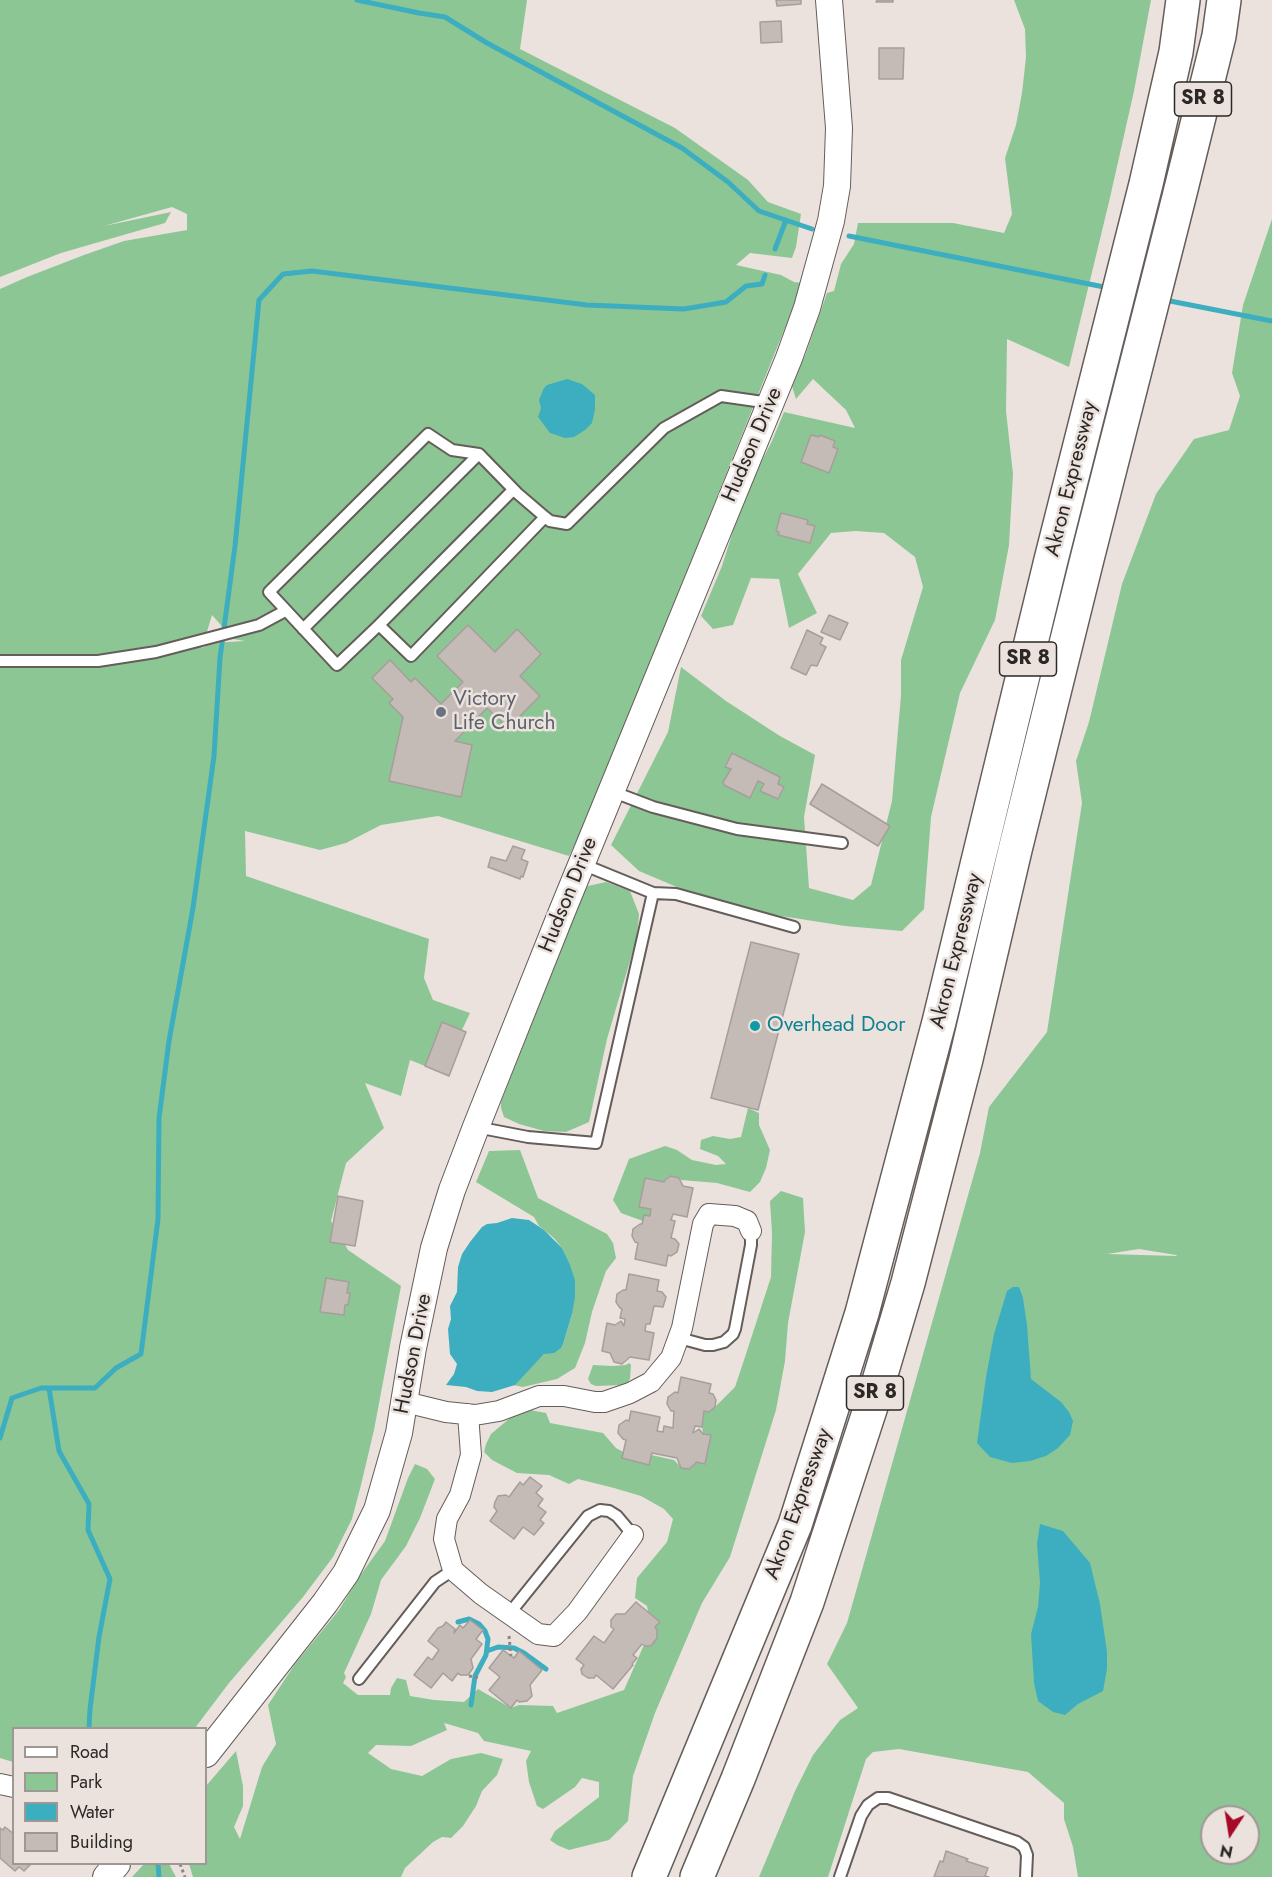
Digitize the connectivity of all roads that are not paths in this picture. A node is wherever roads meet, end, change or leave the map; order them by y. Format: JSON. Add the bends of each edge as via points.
{"nodes":[{"id":1,"x":829,"y":0,"type":"edge"},
{"id":2,"x":1184,"y":0,"type":"edge"},
{"id":3,"x":1224,"y":0,"type":"edge"},
{"id":4,"x":770,"y":403,"type":"junction"},
{"id":5,"x":479,"y":454,"type":"junction"},
{"id":6,"x":513,"y":490,"type":"junction"},
{"id":7,"x":545,"y":517,"type":"junction"},
{"id":8,"x":285,"y":611,"type":"junction"},
{"id":9,"x":379,"y":625,"type":"junction"},
{"id":10,"x":303,"y":629,"type":"junction"},
{"id":11,"x":0,"y":661,"type":"edge"},
{"id":12,"x":611,"y":790,"type":"junction"},
{"id":13,"x":842,"y":843,"type":"dead end"},
{"id":14,"x":582,"y":863,"type":"junction"},
{"id":15,"x":653,"y":893,"type":"junction"},
{"id":16,"x":794,"y":927,"type":"dead end"},
{"id":17,"x":476,"y":1127,"type":"junction"},
{"id":18,"x":751,"y":1231,"type":"joint"},
{"id":19,"x":679,"y":1338,"type":"junction"},
{"id":20,"x":405,"y":1402,"type":"junction"},
{"id":21,"x":468,"y":1414,"type":"junction"},
{"id":22,"x":633,"y":1535,"type":"joint"},
{"id":23,"x":453,"y":1570,"type":"junction"},
{"id":24,"x":509,"y":1614,"type":"junction"},
{"id":25,"x":359,"y":1679,"type":"dead end"},
{"id":26,"x":207,"y":1753,"type":"edge"},
{"id":27,"x":115,"y":1865,"type":"edge"},
{"id":28,"x":106,"y":1877,"type":"edge"},
{"id":29,"x":649,"y":1877,"type":"edge"},
{"id":30,"x":697,"y":1877,"type":"edge"},
{"id":31,"x":840,"y":1877,"type":"edge"},
{"id":32,"x":1026,"y":1877,"type":"edge"}],
"edges":[{"from":1,"to":4,"type":"street","name":"Hudson Drive","via":[[839,128],[837,186],[807,308]]},
{"from":2,"to":29,"type":"highway","name":"Akron Expressway","number":"SR 8","via":[[1146,184],[942,1011],[862,1313],[795,1525]]},
{"from":3,"to":30,"type":"highway","name":"Akron Expressway","number":"SR 8","via":[[1219,36],[905,1294],[807,1602]]},
{"from":4,"to":7,"type":"lane","via":[[721,396],[664,428],[567,524]]},
{"from":4,"to":12,"type":"street","name":"Hudson Drive"},
{"from":5,"to":6,"type":"lane"},
{"from":5,"to":8,"type":"lane","via":[[452,450],[428,434],[269,592]]},
{"from":5,"to":10,"type":"lane"},
{"from":6,"to":7,"type":"lane"},
{"from":6,"to":9,"type":"lane"},
{"from":7,"to":9,"type":"lane","via":[[411,656]]},
{"from":8,"to":10,"type":"lane"},
{"from":8,"to":11,"type":"lane","via":[[259,625],[156,652],[98,661]]},
{"from":9,"to":10,"type":"lane","via":[[337,665]]},
{"from":12,"to":13,"type":"lane","via":[[653,807],[738,830]]},
{"from":12,"to":14,"type":"street","name":"Hudson Drive"},
{"from":14,"to":15,"type":"lane"},
{"from":14,"to":17,"type":"street","name":"Hudson Drive"},
{"from":15,"to":16,"type":"lane","via":[[676,894]]},
{"from":15,"to":17,"type":"lane","via":[[596,1143],[528,1137]]},
{"from":17,"to":20,"type":"street","name":"Hudson Drive","via":[[434,1248]]},
{"from":18,"to":19,"type":"lane","via":[[733,1334],[713,1345]]},
{"from":18,"to":19,"type":"street","via":[[747,1221],[735,1216],[709,1214],[703,1224]]},
{"from":19,"to":21,"type":"street","via":[[671,1358],[651,1382],[630,1393],[604,1402],[539,1396],[499,1410]]},
{"from":20,"to":21,"type":"street"},
{"from":20,"to":26,"type":"street","name":"Hudson Drive","via":[[377,1510],[346,1573]]},
{"from":21,"to":23,"type":"street","via":[[471,1455],[460,1495],[447,1519],[444,1539]]},
{"from":22,"to":24,"type":"street","via":[[577,1612],[554,1636],[538,1635]]},
{"from":22,"to":24,"type":"lane","via":[[609,1511],[600,1510],[588,1516]]},
{"from":23,"to":24,"type":"street"},
{"from":23,"to":25,"type":"lane","via":[[435,1582]]},
{"from":27,"to":28,"type":"street"},
{"from":31,"to":32,"type":"lane","via":[[861,1816],[878,1798],[888,1798],[1017,1842],[1027,1855]]}]}
